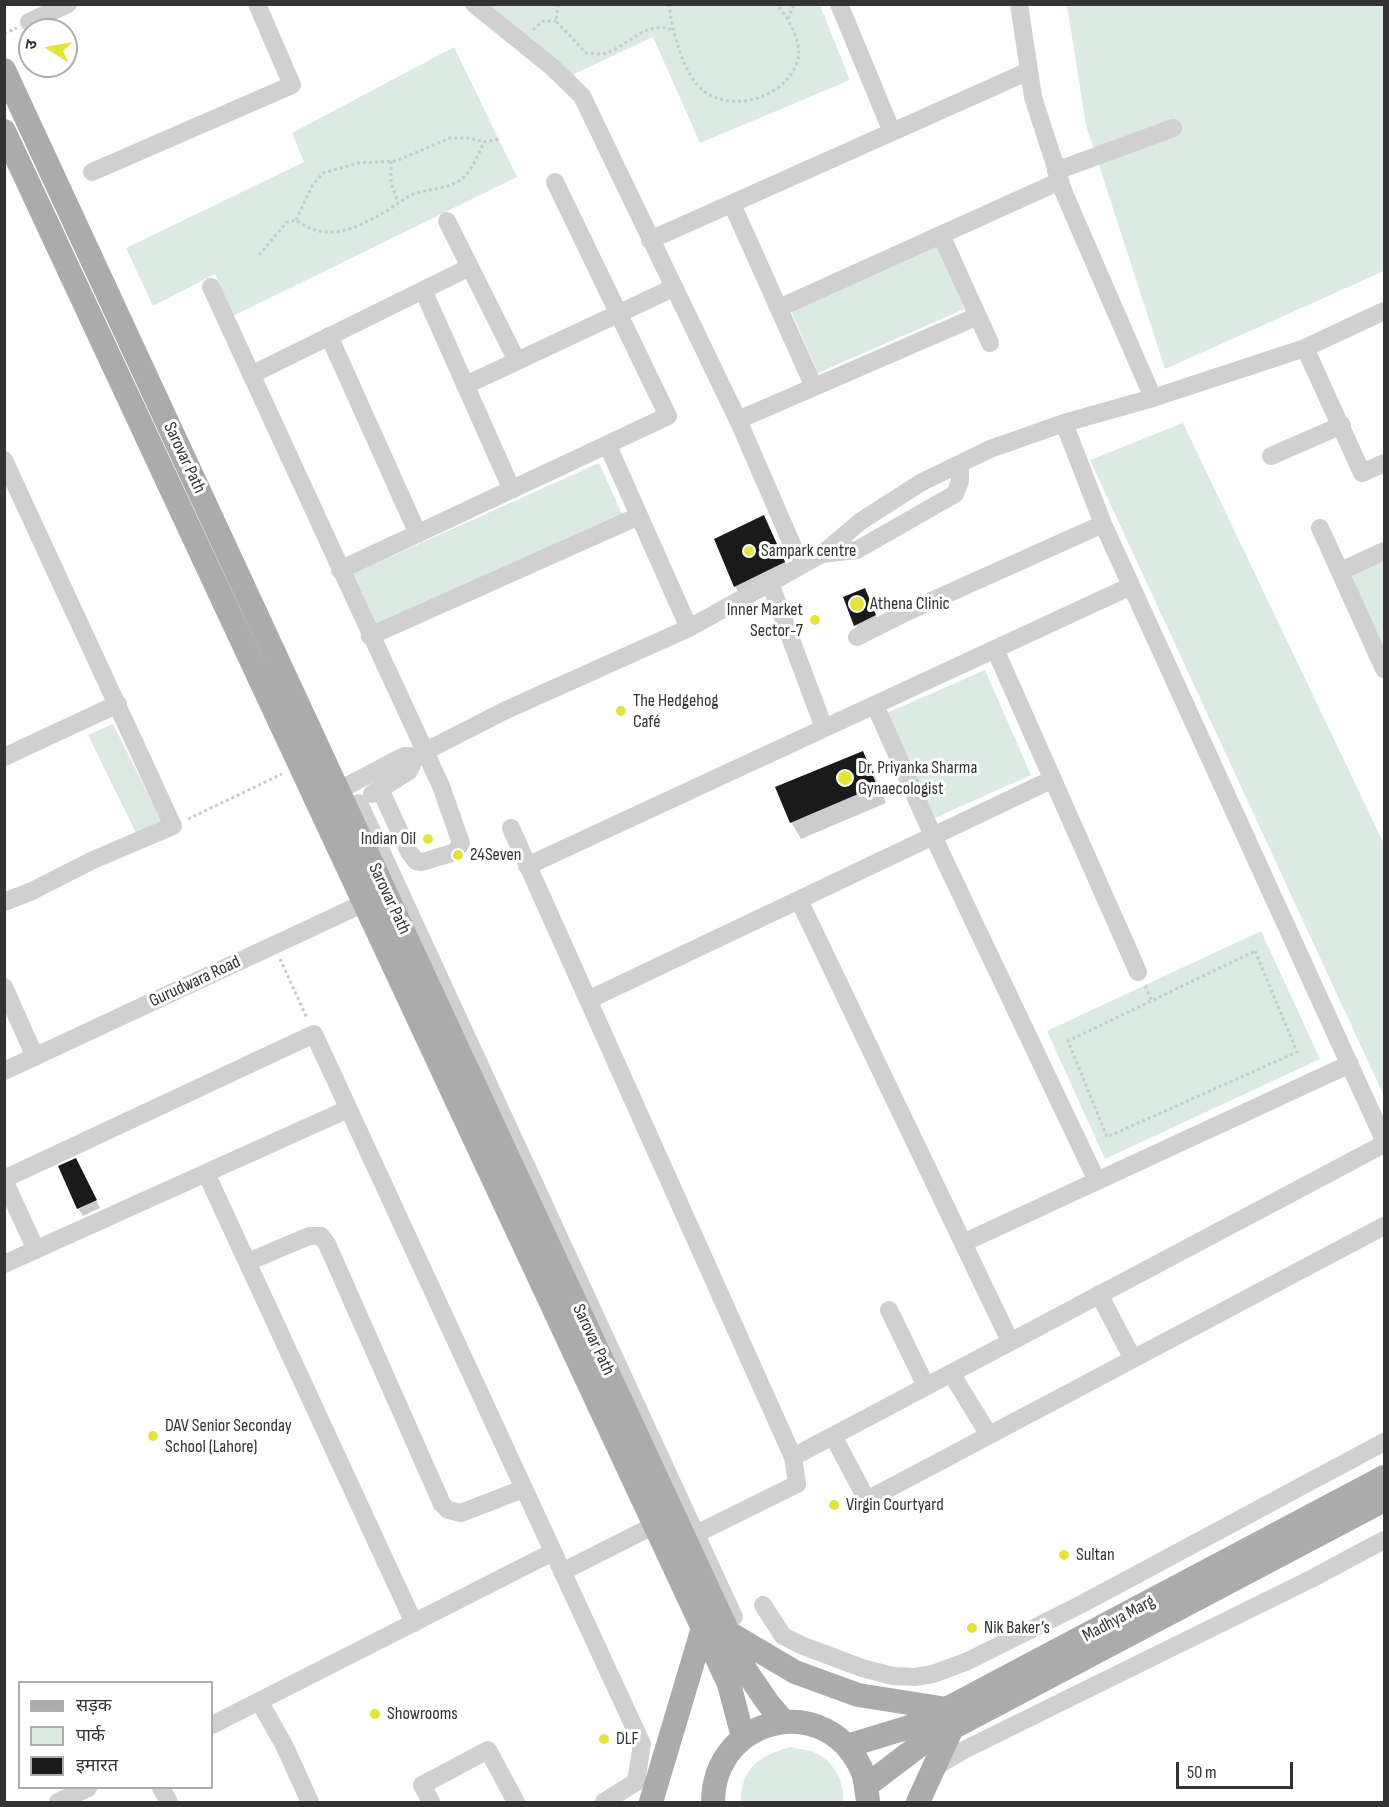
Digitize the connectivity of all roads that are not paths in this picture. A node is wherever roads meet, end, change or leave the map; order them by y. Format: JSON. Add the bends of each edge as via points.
{"nodes":[{"id":1,"x":68,"y":4,"type":"edge"},
{"id":2,"x":257,"y":4,"type":"edge"},
{"id":3,"x":474,"y":4,"type":"edge"},
{"id":4,"x":839,"y":4,"type":"edge"},
{"id":5,"x":1019,"y":4,"type":"edge"},
{"id":6,"x":38,"y":18,"type":"edge"},
{"id":7,"x":4,"y":70,"type":"edge"},
{"id":8,"x":1029,"y":71,"type":"junction"},
{"id":9,"x":1173,"y":128,"type":"dead end"},
{"id":10,"x":4,"y":131,"type":"edge"},
{"id":11,"x":892,"y":132,"type":"junction"},
{"id":12,"x":92,"y":172,"type":"dead end"},
{"id":13,"x":1058,"y":176,"type":"junction"},
{"id":14,"x":555,"y":182,"type":"dead end"},
{"id":15,"x":732,"y":204,"type":"junction"},
{"id":16,"x":447,"y":221,"type":"dead end"},
{"id":17,"x":941,"y":235,"type":"junction"},
{"id":18,"x":650,"y":240,"type":"junction"},
{"id":19,"x":470,"y":267,"type":"junction"},
{"id":20,"x":211,"y":286,"type":"dead end"},
{"id":21,"x":673,"y":288,"type":"junction"},
{"id":22,"x":423,"y":290,"type":"junction"},
{"id":23,"x":779,"y":308,"type":"junction"},
{"id":24,"x":1384,"y":311,"type":"edge"},
{"id":25,"x":618,"y":314,"type":"junction"},
{"id":26,"x":978,"y":316,"type":"junction"},
{"id":27,"x":329,"y":336,"type":"junction"},
{"id":28,"x":990,"y":343,"type":"dead end"},
{"id":29,"x":1305,"y":348,"type":"junction"},
{"id":30,"x":517,"y":361,"type":"junction"},
{"id":31,"x":251,"y":375,"type":"junction"},
{"id":32,"x":466,"y":385,"type":"junction"},
{"id":33,"x":814,"y":387,"type":"junction"},
{"id":34,"x":1153,"y":398,"type":"junction"},
{"id":35,"x":738,"y":420,"type":"junction"},
{"id":36,"x":1064,"y":423,"type":"junction"},
{"id":37,"x":1341,"y":425,"type":"junction"},
{"id":38,"x":608,"y":446,"type":"junction"},
{"id":39,"x":1270,"y":456,"type":"dead end"},
{"id":40,"x":4,"y":460,"type":"edge"},
{"id":41,"x":1384,"y":463,"type":"edge"},
{"id":42,"x":960,"y":464,"type":"junction"},
{"id":43,"x":512,"y":490,"type":"junction"},
{"id":44,"x":639,"y":516,"type":"junction"},
{"id":45,"x":1103,"y":524,"type":"junction"},
{"id":46,"x":1320,"y":528,"type":"dead end"},
{"id":47,"x":418,"y":534,"type":"junction"},
{"id":48,"x":1384,"y":551,"type":"edge"},
{"id":49,"x":822,"y":554,"type":"junction"},
{"id":50,"x":801,"y":565,"type":"junction"},
{"id":51,"x":340,"y":570,"type":"junction"},
{"id":52,"x":1341,"y":572,"type":"junction"},
{"id":53,"x":770,"y":583,"type":"junction"},
{"id":54,"x":1131,"y":586,"type":"junction"},
{"id":55,"x":689,"y":628,"type":"junction"},
{"id":56,"x":370,"y":636,"type":"junction"},
{"id":57,"x":856,"y":637,"type":"dead end"},
{"id":58,"x":995,"y":649,"type":"junction"},
{"id":59,"x":1384,"y":669,"type":"edge"},
{"id":60,"x":118,"y":704,"type":"junction"},
{"id":61,"x":875,"y":705,"type":"junction"},
{"id":62,"x":824,"y":728,"type":"junction"},
{"id":63,"x":421,"y":753,"type":"junction"},
{"id":64,"x":4,"y":757,"type":"edge"},
{"id":65,"x":1053,"y":779,"type":"junction"},
{"id":66,"x":380,"y":789,"type":"junction"},
{"id":67,"x":337,"y":805,"type":"junction"},
{"id":68,"x":510,"y":828,"type":"dead end"},
{"id":69,"x":933,"y":836,"type":"junction"},
{"id":70,"x":527,"y":866,"type":"junction"},
{"id":71,"x":375,"y":898,"type":"junction"},
{"id":72,"x":799,"y":900,"type":"junction"},
{"id":73,"x":4,"y":902,"type":"edge"},
{"id":74,"x":1138,"y":972,"type":"dead end"},
{"id":75,"x":4,"y":987,"type":"edge"},
{"id":76,"x":588,"y":1000,"type":"junction"},
{"id":77,"x":36,"y":1057,"type":"junction"},
{"id":78,"x":1350,"y":1064,"type":"junction"},
{"id":79,"x":4,"y":1071,"type":"edge"},
{"id":80,"x":348,"y":1108,"type":"junction"},
{"id":81,"x":1384,"y":1142,"type":"edge"},
{"id":82,"x":206,"y":1173,"type":"junction"},
{"id":83,"x":4,"y":1180,"type":"edge"},
{"id":84,"x":1097,"y":1181,"type":"junction"},
{"id":85,"x":1384,"y":1226,"type":"edge"},
{"id":86,"x":963,"y":1243,"type":"junction"},
{"id":87,"x":36,"y":1250,"type":"junction"},
{"id":88,"x":248,"y":1262,"type":"junction"},
{"id":89,"x":4,"y":1264,"type":"edge"},
{"id":90,"x":1099,"y":1294,"type":"junction"},
{"id":91,"x":888,"y":1310,"type":"dead end"},
{"id":92,"x":1010,"y":1341,"type":"junction"},
{"id":93,"x":1133,"y":1359,"type":"junction"},
{"id":94,"x":951,"y":1373,"type":"junction"},
{"id":95,"x":926,"y":1386,"type":"junction"},
{"id":96,"x":989,"y":1435,"type":"junction"},
{"id":97,"x":833,"y":1436,"type":"junction"},
{"id":98,"x":1384,"y":1442,"type":"edge"},
{"id":99,"x":793,"y":1457,"type":"junction"},
{"id":100,"x":1384,"y":1477,"type":"edge"},
{"id":101,"x":523,"y":1489,"type":"junction"},
{"id":102,"x":1384,"y":1500,"type":"edge"},
{"id":103,"x":655,"y":1525,"type":"junction"},
{"id":104,"x":696,"y":1534,"type":"junction"},
{"id":105,"x":1384,"y":1540,"type":"edge"},
{"id":106,"x":553,"y":1552,"type":"junction"},
{"id":107,"x":700,"y":1557,"type":"junction"},
{"id":108,"x":562,"y":1572,"type":"junction"},
{"id":109,"x":763,"y":1605,"type":"dead end"},
{"id":110,"x":1080,"y":1605,"type":"junction"},
{"id":111,"x":414,"y":1623,"type":"junction"},
{"id":112,"x":703,"y":1628,"type":"junction"},
{"id":113,"x":1095,"y":1632,"type":"junction"},
{"id":114,"x":737,"y":1638,"type":"junction"},
{"id":115,"x":1011,"y":1639,"type":"junction"},
{"id":116,"x":1026,"y":1668,"type":"junction"},
{"id":117,"x":259,"y":1701,"type":"junction"},
{"id":118,"x":949,"y":1718,"type":"junction"},
{"id":119,"x":784,"y":1722,"type":"junction"},
{"id":120,"x":213,"y":1724,"type":"edge"},
{"id":121,"x":743,"y":1737,"type":"junction"},
{"id":122,"x":847,"y":1746,"type":"junction"},
{"id":123,"x":932,"y":1769,"type":"junction"},
{"id":124,"x":86,"y":1789,"type":"edge"},
{"id":125,"x":161,"y":1789,"type":"edge"},
{"id":126,"x":867,"y":1794,"type":"edge"},
{"id":127,"x":58,"y":1803,"type":"edge"},
{"id":128,"x":169,"y":1803,"type":"edge"},
{"id":129,"x":310,"y":1803,"type":"edge"},
{"id":130,"x":431,"y":1803,"type":"edge"},
{"id":131,"x":516,"y":1803,"type":"edge"},
{"id":132,"x":604,"y":1803,"type":"edge"},
{"id":133,"x":651,"y":1803,"type":"edge"},
{"id":134,"x":712,"y":1803,"type":"edge"},
{"id":135,"x":918,"y":1803,"type":"edge"}],
"edges":[{"from":1,"to":6,"type":"street"},
{"from":2,"to":12,"type":"street","via":[[292,85]]},
{"from":3,"to":18,"type":"street","via":[[582,96]]},
{"from":4,"to":11,"type":"street"},
{"from":5,"to":8,"type":"street"},
{"from":7,"to":67,"type":"main road","name":"Sarovar Path"},
{"from":8,"to":11,"type":"street"},
{"from":8,"to":13,"type":"street","via":[[1033,97]]},
{"from":9,"to":13,"type":"street"},
{"from":10,"to":67,"type":"main road","name":"Sarovar Path","via":[[300,765]]},
{"from":11,"to":15,"type":"street"},
{"from":13,"to":17,"type":"street"},
{"from":13,"to":34,"type":"street"},
{"from":14,"to":25,"type":"street"},
{"from":15,"to":18,"type":"street"},
{"from":15,"to":23,"type":"street"},
{"from":16,"to":19,"type":"street"},
{"from":17,"to":23,"type":"street"},
{"from":17,"to":26,"type":"street"},
{"from":18,"to":21,"type":"street"},
{"from":19,"to":22,"type":"street"},
{"from":19,"to":30,"type":"street"},
{"from":20,"to":31,"type":"street"},
{"from":21,"to":25,"type":"street"},
{"from":21,"to":35,"type":"street"},
{"from":22,"to":27,"type":"street"},
{"from":22,"to":32,"type":"street"},
{"from":23,"to":33,"type":"street"},
{"from":24,"to":29,"type":"street"},
{"from":25,"to":30,"type":"street"},
{"from":25,"to":38,"type":"street","via":[[668,416]]},
{"from":26,"to":28,"type":"street"},
{"from":26,"to":33,"type":"street"},
{"from":27,"to":31,"type":"street"},
{"from":27,"to":47,"type":"street"},
{"from":29,"to":34,"type":"street"},
{"from":29,"to":37,"type":"street"},
{"from":30,"to":32,"type":"street"},
{"from":31,"to":51,"type":"street"},
{"from":32,"to":43,"type":"street"},
{"from":33,"to":35,"type":"street"},
{"from":34,"to":36,"type":"street"},
{"from":35,"to":50,"type":"street"},
{"from":36,"to":42,"type":"street"},
{"from":36,"to":45,"type":"street"},
{"from":37,"to":39,"type":"street"},
{"from":37,"to":41,"type":"street","via":[[1362,473]]},
{"from":38,"to":43,"type":"street"},
{"from":38,"to":44,"type":"street"},
{"from":40,"to":60,"type":"street"},
{"from":42,"to":49,"type":"street","via":[[922,482],[861,521]]},
{"from":42,"to":49,"type":"street","via":[[955,494],[857,550]]},
{"from":43,"to":47,"type":"street"},
{"from":44,"to":55,"type":"street"},
{"from":44,"to":56,"type":"street"},
{"from":45,"to":54,"type":"street"},
{"from":45,"to":57,"type":"street"},
{"from":46,"to":52,"type":"street"},
{"from":47,"to":51,"type":"street"},
{"from":48,"to":52,"type":"street"},
{"from":49,"to":50,"type":"street"},
{"from":50,"to":53,"type":"street"},
{"from":51,"to":56,"type":"street"},
{"from":52,"to":59,"type":"street"},
{"from":53,"to":55,"type":"street"},
{"from":53,"to":62,"type":"street"},
{"from":54,"to":58,"type":"street"},
{"from":54,"to":78,"type":"street"},
{"from":55,"to":63,"type":"street"},
{"from":56,"to":63,"type":"street"},
{"from":58,"to":61,"type":"street"},
{"from":58,"to":65,"type":"street"},
{"from":60,"to":64,"type":"street"},
{"from":60,"to":73,"type":"street","via":[[173,826]]},
{"from":61,"to":62,"type":"street"},
{"from":61,"to":69,"type":"street"},
{"from":62,"to":70,"type":"street"},
{"from":63,"to":66,"type":"street","via":[[410,771]]},
{"from":63,"to":66,"type":"street","via":[[458,832],[461,843],[456,851],[416,861]]},
{"from":63,"to":67,"type":"street","via":[[404,756]]},
{"from":65,"to":69,"type":"street"},
{"from":65,"to":74,"type":"street"},
{"from":66,"to":67,"type":"street"},
{"from":67,"to":71,"type":"main road","name":"Sarovar Path"},
{"from":67,"to":104,"type":"street"},
{"from":68,"to":70,"type":"street"},
{"from":69,"to":72,"type":"street"},
{"from":69,"to":84,"type":"street"},
{"from":70,"to":76,"type":"street"},
{"from":71,"to":77,"type":"street","name":"Gurudwara Road"},
{"from":71,"to":103,"type":"main road","name":"Sarovar Path"},
{"from":71,"to":107,"type":"main road","name":"Sarovar Path"},
{"from":72,"to":76,"type":"street"},
{"from":72,"to":86,"type":"street"},
{"from":75,"to":77,"type":"street"},
{"from":76,"to":99,"type":"street"},
{"from":77,"to":79,"type":"street","name":"Gurudwara Road"},
{"from":78,"to":81,"type":"street"},
{"from":78,"to":84,"type":"street"},
{"from":80,"to":82,"type":"street"},
{"from":80,"to":83,"type":"street","via":[[314,1034]]},
{"from":80,"to":101,"type":"street"},
{"from":81,"to":90,"type":"street"},
{"from":82,"to":87,"type":"street"},
{"from":82,"to":88,"type":"street"},
{"from":83,"to":87,"type":"street"},
{"from":84,"to":86,"type":"street"},
{"from":85,"to":93,"type":"street"},
{"from":86,"to":92,"type":"street"},
{"from":87,"to":89,"type":"street"},
{"from":88,"to":101,"type":"street","via":[[309,1236],[321,1236],[442,1503],[448,1510],[461,1513]]},
{"from":88,"to":111,"type":"street"},
{"from":90,"to":92,"type":"street"},
{"from":90,"to":93,"type":"street"},
{"from":91,"to":95,"type":"street"},
{"from":92,"to":94,"type":"street"},
{"from":93,"to":96,"type":"street"},
{"from":94,"to":95,"type":"street"},
{"from":94,"to":96,"type":"street"},
{"from":95,"to":97,"type":"street"},
{"from":96,"to":97,"type":"street","via":[[867,1500]]},
{"from":97,"to":99,"type":"street"},
{"from":98,"to":110,"type":"street"},
{"from":99,"to":104,"type":"street","via":[[797,1484]]},
{"from":100,"to":113,"type":"main road","name":"Madhya Marg"},
{"from":101,"to":106,"type":"street"},
{"from":102,"to":118,"type":"main road","name":"Madhya Marg"},
{"from":103,"to":108,"type":"street"},
{"from":103,"to":112,"type":"main road","name":"Sarovar Path"},
{"from":104,"to":107,"type":"street"},
{"from":105,"to":123,"type":"street"},
{"from":106,"to":108,"type":"street"},
{"from":106,"to":111,"type":"street"},
{"from":107,"to":114,"type":"main road","name":"Sarovar Path"},
{"from":108,"to":132,"type":"street","via":[[642,1744],[636,1782]]},
{"from":109,"to":115,"type":"street","via":[[783,1636],[862,1668],[893,1676],[933,1674]]},
{"from":110,"to":113,"type":"street"},
{"from":110,"to":115,"type":"street"},
{"from":111,"to":117,"type":"street"},
{"from":112,"to":121,"type":"main road","name":"Sarovar Path","via":[[729,1684]]},
{"from":112,"to":133,"type":"main road"},
{"from":113,"to":116,"type":"main road","name":"Madhya Marg"},
{"from":114,"to":118,"type":"main road","via":[[795,1672],[858,1695]]},
{"from":114,"to":119,"type":"main road","name":"Sarovar Path","via":[[746,1671]]},
{"from":115,"to":116,"type":"street"},
{"from":116,"to":118,"type":"main road","name":"Madhya Marg"},
{"from":117,"to":120,"type":"street"},
{"from":117,"to":129,"type":"street"},
{"from":118,"to":122,"type":"main road","name":"Madhya Marg"},
{"from":118,"to":123,"type":"main road"},
{"from":118,"to":126,"type":"main road","name":"Madhya Marg"},
{"from":119,"to":121,"type":"main road","via":[[767,1725]]},
{"from":119,"to":122,"type":"main road","via":[[821,1728]]},
{"from":121,"to":134,"type":"main road","via":[[721,1764]]},
{"from":122,"to":126,"type":"main road","via":[[864,1775]]},
{"from":123,"to":135,"type":"main road"},
{"from":124,"to":127,"type":"street"},
{"from":125,"to":128,"type":"street"},
{"from":130,"to":131,"type":"street","via":[[422,1785],[488,1750]]}]}
